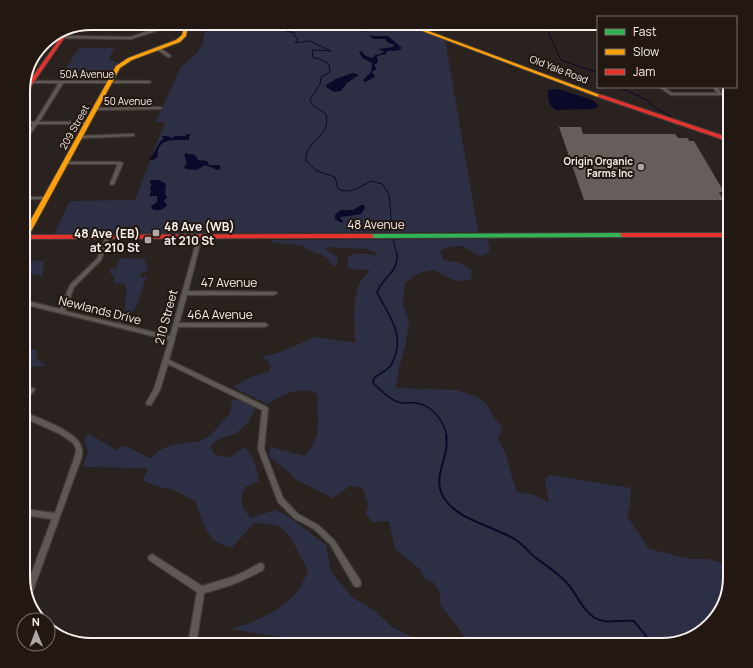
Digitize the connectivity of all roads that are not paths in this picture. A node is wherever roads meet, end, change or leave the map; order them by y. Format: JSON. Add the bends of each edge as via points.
{"nodes":[{"id":1,"x":155,"y":30,"type":"edge"},
{"id":2,"x":185,"y":30,"type":"edge"},
{"id":3,"x":425,"y":30,"type":"edge"},
{"id":4,"x":67,"y":35,"type":"edge"},
{"id":5,"x":59,"y":39,"type":"edge"},
{"id":6,"x":159,"y":49,"type":"junction"},
{"id":7,"x":169,"y":56,"type":"dead end"},
{"id":8,"x":32,"y":78,"type":"edge"},
{"id":9,"x":62,"y":82,"type":"junction"},
{"id":10,"x":110,"y":82,"type":"junction"},
{"id":11,"x":149,"y":82,"type":"dead end"},
{"id":12,"x":31,"y":84,"type":"edge"},
{"id":13,"x":662,"y":88,"type":"edge"},
{"id":14,"x":716,"y":88,"type":"edge"},
{"id":15,"x":720,"y":94,"type":"joint"},
{"id":16,"x":160,"y":108,"type":"dead end"},
{"id":17,"x":95,"y":109,"type":"junction"},
{"id":18,"x":30,"y":123,"type":"edge"},
{"id":19,"x":36,"y":123,"type":"junction"},
{"id":20,"x":88,"y":123,"type":"junction"},
{"id":21,"x":30,"y":132,"type":"edge"},
{"id":22,"x":133,"y":135,"type":"dead end"},
{"id":23,"x":80,"y":137,"type":"junction"},
{"id":24,"x":723,"y":138,"type":"edge"},
{"id":25,"x":66,"y":163,"type":"junction"},
{"id":26,"x":112,"y":184,"type":"dead end"},
{"id":27,"x":30,"y":198,"type":"edge"},
{"id":28,"x":46,"y":198,"type":"junction"},
{"id":29,"x":30,"y":226,"type":"edge"},
{"id":30,"x":723,"y":234,"type":"edge"},
{"id":31,"x":108,"y":236,"type":"junction"},
{"id":32,"x":200,"y":236,"type":"junction"},
{"id":33,"x":30,"y":237,"type":"edge"},
{"id":34,"x":184,"y":293,"type":"junction"},
{"id":35,"x":274,"y":293,"type":"dead end"},
{"id":36,"x":30,"y":304,"type":"edge"},
{"id":37,"x":62,"y":312,"type":"junction"},
{"id":38,"x":176,"y":325,"type":"junction"},
{"id":39,"x":265,"y":325,"type":"dead end"},
{"id":40,"x":172,"y":339,"type":"junction"},
{"id":41,"x":166,"y":361,"type":"junction"},
{"id":42,"x":149,"y":403,"type":"dead end"},
{"id":43,"x":30,"y":418,"type":"edge"},
{"id":44,"x":30,"y":513,"type":"edge"},
{"id":45,"x":56,"y":516,"type":"junction"},
{"id":46,"x":152,"y":558,"type":"dead end"},
{"id":47,"x":260,"y":567,"type":"dead end"},
{"id":48,"x":357,"y":583,"type":"dead end"},
{"id":49,"x":31,"y":585,"type":"edge"},
{"id":50,"x":201,"y":590,"type":"junction"},
{"id":51,"x":193,"y":638,"type":"edge"}],
"edges":[{"from":1,"to":4,"type":"street","via":[[131,38]]},
{"from":2,"to":6,"type":"street","name":"209 Street","via":[[181,40]]},
{"from":3,"to":24,"type":"street","name":"Old Yale Road","via":[[639,110]]},
{"from":5,"to":8,"type":"street"},
{"from":6,"to":7,"type":"street"},
{"from":6,"to":10,"type":"street","name":"209 Street","via":[[124,62],[118,67]]},
{"from":9,"to":10,"type":"street","name":"50A Avenue"},
{"from":9,"to":12,"type":"street","name":"50A Avenue"},
{"from":9,"to":19,"type":"street"},
{"from":10,"to":11,"type":"street","name":"50A Avenue"},
{"from":10,"to":17,"type":"street","name":"209 Street"},
{"from":13,"to":15,"type":"street","via":[[675,95]]},
{"from":14,"to":15,"type":"street"},
{"from":16,"to":17,"type":"street","name":"50 Avenue"},
{"from":17,"to":20,"type":"street","name":"209 Street"},
{"from":18,"to":19,"type":"street"},
{"from":19,"to":20,"type":"street"},
{"from":19,"to":21,"type":"street"},
{"from":20,"to":23,"type":"street","name":"209 Street"},
{"from":22,"to":23,"type":"street"},
{"from":23,"to":25,"type":"street","name":"209 Street"},
{"from":25,"to":26,"type":"street","via":[[121,162]]},
{"from":25,"to":28,"type":"street","name":"209 Street"},
{"from":27,"to":28,"type":"street"},
{"from":28,"to":29,"type":"street","name":"209 Street"},
{"from":30,"to":32,"type":"street","name":"48 Avenue"},
{"from":31,"to":32,"type":"street","name":"48 Avenue"},
{"from":31,"to":33,"type":"street","name":"48 Avenue"},
{"from":31,"to":37,"type":"street","via":[[98,260],[72,286]]},
{"from":32,"to":34,"type":"street","name":"210 Street"},
{"from":34,"to":35,"type":"street","name":"47 Avenue"},
{"from":34,"to":38,"type":"street","name":"210 Street"},
{"from":36,"to":37,"type":"street","name":"Newlands Drive"},
{"from":37,"to":40,"type":"street","name":"Newlands Drive"},
{"from":38,"to":39,"type":"street","name":"46A Avenue"},
{"from":38,"to":40,"type":"street","name":"210 Street"},
{"from":40,"to":41,"type":"street","name":"210 Street"},
{"from":41,"to":42,"type":"street","name":"210 Street","via":[[157,390]]},
{"from":41,"to":48,"type":"street","via":[[266,409],[260,449],[280,500],[296,516],[316,527],[332,542]]},
{"from":43,"to":45,"type":"street","via":[[74,440],[79,449],[78,459]]},
{"from":44,"to":45,"type":"street"},
{"from":45,"to":49,"type":"street"},
{"from":46,"to":50,"type":"street"},
{"from":47,"to":50,"type":"street","via":[[222,585]]},
{"from":50,"to":51,"type":"street"}]}
